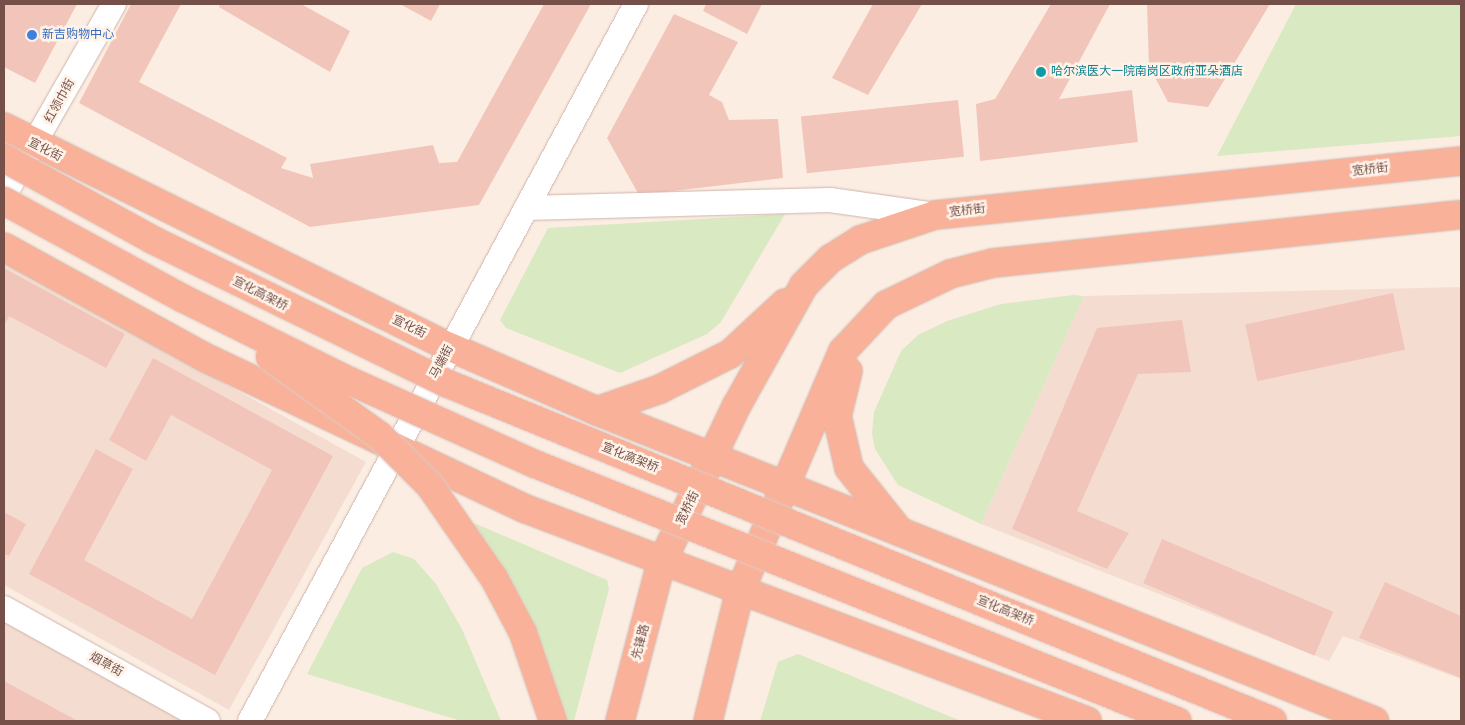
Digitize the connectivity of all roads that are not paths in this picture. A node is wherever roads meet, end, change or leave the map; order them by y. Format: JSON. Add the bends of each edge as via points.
{"nodes":[{"id":1,"x":114,"y":4,"type":"edge"},
{"id":2,"x":636,"y":4,"type":"edge"},
{"id":3,"x":4,"y":127,"type":"edge"},
{"id":4,"x":35,"y":146,"type":"junction"},
{"id":5,"x":4,"y":158,"type":"edge"},
{"id":6,"x":1461,"y":161,"type":"edge"},
{"id":7,"x":4,"y":196,"type":"edge"},
{"id":8,"x":4,"y":201,"type":"edge"},
{"id":9,"x":526,"y":208,"type":"junction"},
{"id":10,"x":935,"y":215,"type":"junction"},
{"id":11,"x":1461,"y":215,"type":"edge"},
{"id":12,"x":4,"y":247,"type":"edge"},
{"id":13,"x":804,"y":285,"type":"junction"},
{"id":14,"x":182,"y":298,"type":"junction"},
{"id":15,"x":865,"y":323,"type":"junction"},
{"id":16,"x":450,"y":347,"type":"junction"},
{"id":17,"x":597,"y":411,"type":"junction"},
{"id":18,"x":396,"y":449,"type":"junction"},
{"id":19,"x":712,"y":458,"type":"junction"},
{"id":20,"x":784,"y":486,"type":"junction"},
{"id":21,"x":901,"y":533,"type":"junction"},
{"id":22,"x":661,"y":564,"type":"junction"},
{"id":23,"x":740,"y":591,"type":"junction"},
{"id":24,"x":4,"y":608,"type":"edge"},
{"id":25,"x":208,"y":721,"type":"edge"},
{"id":26,"x":250,"y":721,"type":"edge"},
{"id":27,"x":553,"y":721,"type":"edge"},
{"id":28,"x":620,"y":721,"type":"edge"},
{"id":29,"x":708,"y":721,"type":"edge"},
{"id":30,"x":1087,"y":721,"type":"edge"},
{"id":31,"x":1177,"y":721,"type":"edge"},
{"id":32,"x":1273,"y":721,"type":"edge"},
{"id":33,"x":1374,"y":721,"type":"edge"}],
"edges":[{"from":1,"to":4,"type":"street","name":"红领巾街"},
{"from":2,"to":9,"type":"street","name":"马端街"},
{"from":3,"to":4,"type":"highway","name":"宣化街"},
{"from":4,"to":7,"type":"street","name":"红领巾街"},
{"from":4,"to":16,"type":"highway","name":"宣化街"},
{"from":5,"to":32,"type":"highway","name":"宣化高架桥","bridge":true,"via":[[162,244],[446,383]]},
{"from":6,"to":10,"type":"highway","name":"宽桥街"},
{"from":8,"to":14,"type":"highway","bridge":true},
{"from":9,"to":10,"type":"street","via":[[830,200]]},
{"from":9,"to":16,"type":"street","name":"马端街"},
{"from":10,"to":13,"type":"highway","name":"宽桥街","via":[[860,240],[830,259]]},
{"from":11,"to":15,"type":"highway","via":[[993,263],[911,291]]},
{"from":12,"to":18,"type":"highway","via":[[204,357]]},
{"from":13,"to":17,"type":"highway","via":[[730,354],[660,389]]},
{"from":13,"to":19,"type":"highway","name":"宽桥街"},
{"from":14,"to":27,"type":"highway","bridge":true,"via":[[379,435],[430,486],[483,562],[523,633]]},
{"from":14,"to":31,"type":"highway","bridge":true,"via":[[341,377],[535,464]]},
{"from":15,"to":20,"type":"highway","via":[[843,351]]},
{"from":15,"to":21,"type":"highway","via":[[837,416],[849,468]]},
{"from":16,"to":17,"type":"highway","name":"宣化街"},
{"from":16,"to":18,"type":"street","name":"马端街"},
{"from":17,"to":19,"type":"highway","name":"宣化街"},
{"from":18,"to":22,"type":"highway","via":[[526,509]]},
{"from":18,"to":26,"type":"street","name":"马端街"},
{"from":19,"to":20,"type":"highway","name":"宣化街"},
{"from":19,"to":22,"type":"highway","name":"宽桥街"},
{"from":20,"to":21,"type":"highway","name":"宣化街"},
{"from":20,"to":23,"type":"highway"},
{"from":21,"to":33,"type":"highway","name":"宣化街"},
{"from":22,"to":23,"type":"highway"},
{"from":22,"to":28,"type":"highway","name":"先锋路"},
{"from":23,"to":29,"type":"highway"},
{"from":23,"to":30,"type":"highway"},
{"from":24,"to":25,"type":"street","name":"烟草街"}]}
